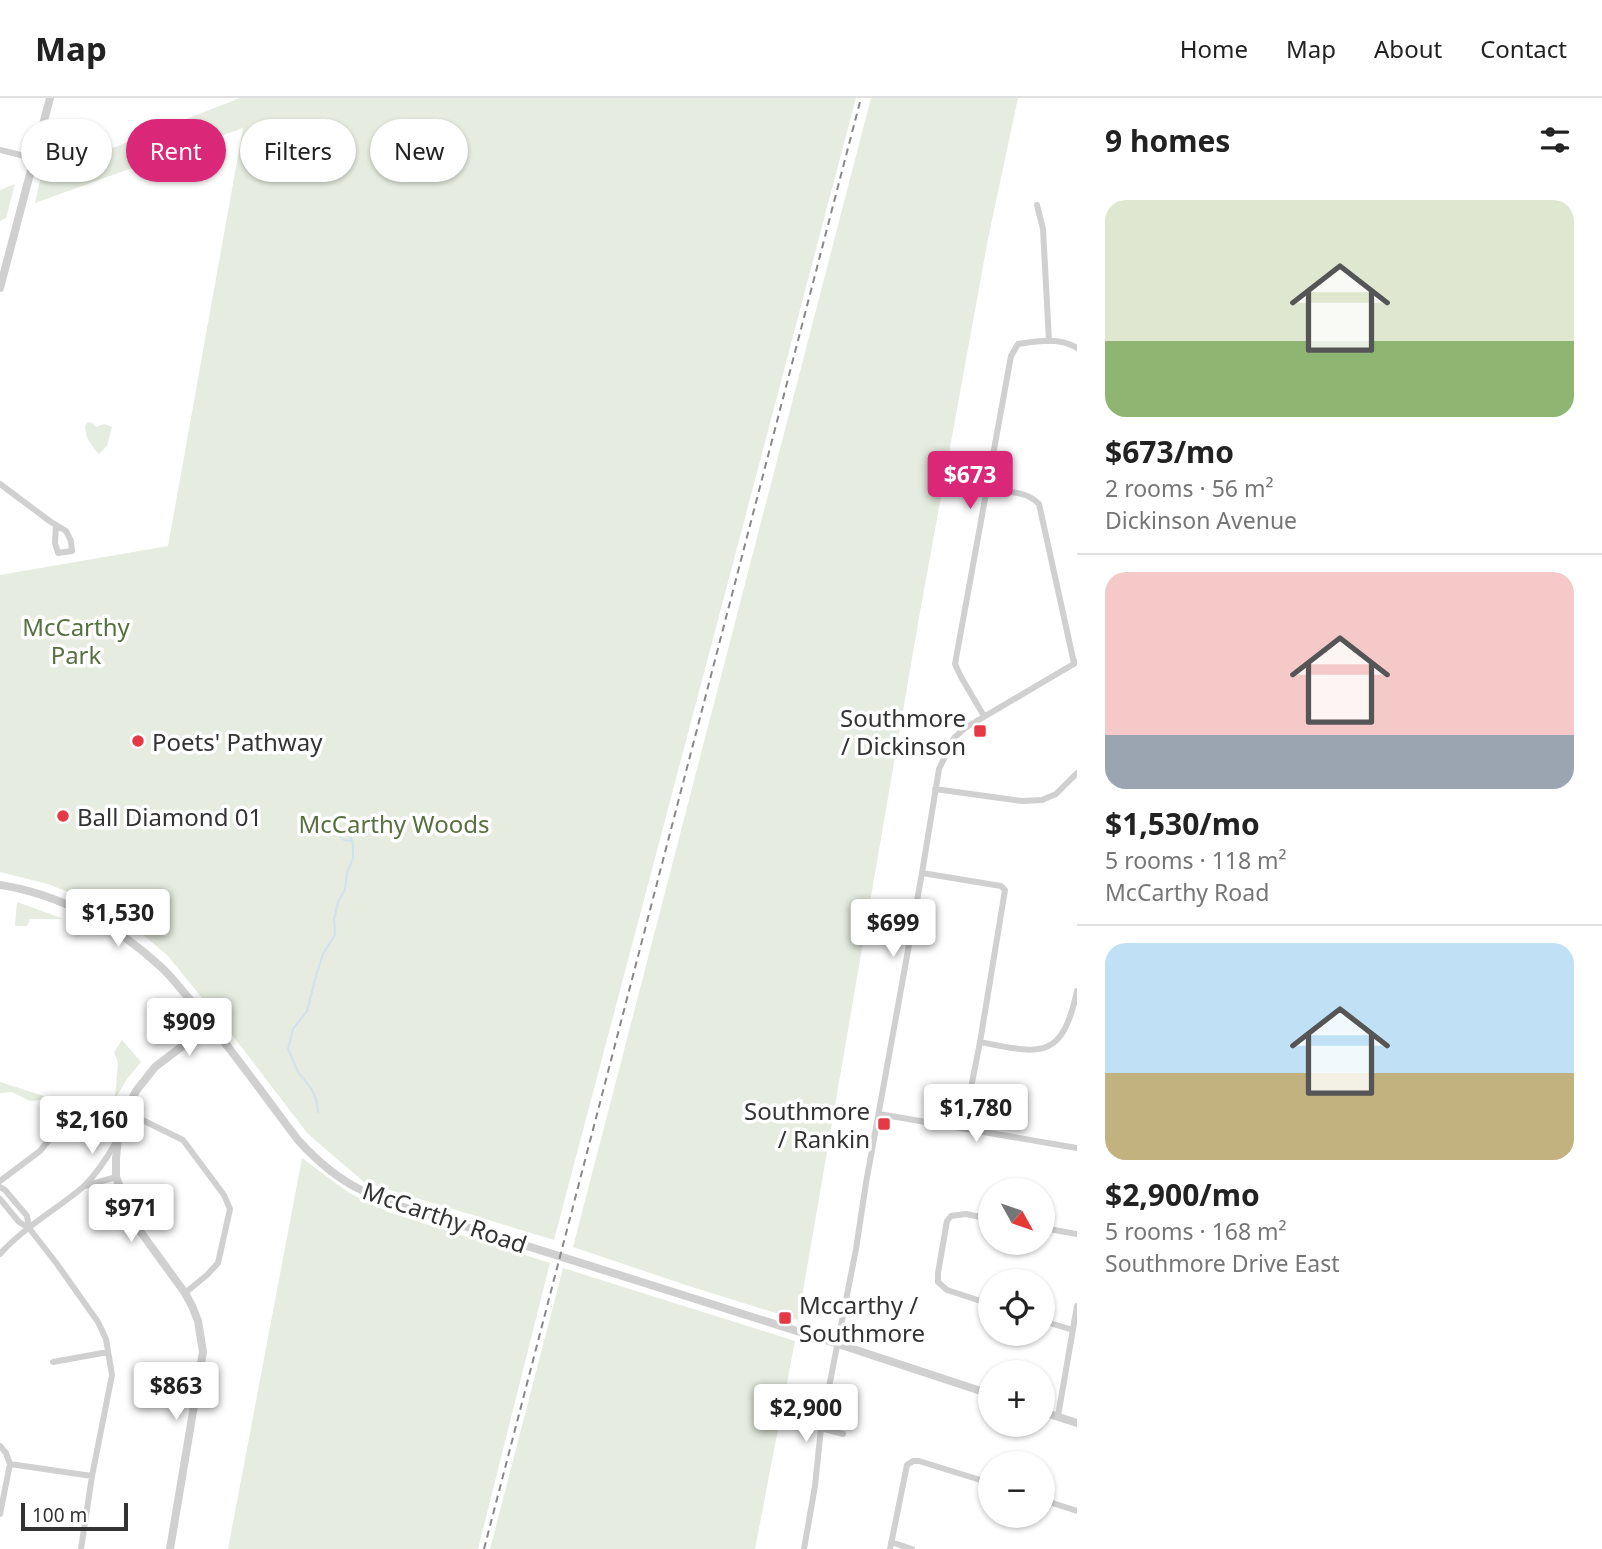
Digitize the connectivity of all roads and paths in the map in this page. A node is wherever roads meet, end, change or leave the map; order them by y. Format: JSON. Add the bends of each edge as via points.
{"nodes":[{"id":1,"x":50,"y":98,"type":"edge"},
{"id":2,"x":44,"y":119,"type":"edge"},
{"id":3,"x":0,"y":150,"type":"edge"},
{"id":4,"x":21,"y":156,"type":"edge"},
{"id":5,"x":27,"y":182,"type":"edge"},
{"id":6,"x":1037,"y":205,"type":"dead end"},
{"id":7,"x":0,"y":288,"type":"edge"},
{"id":8,"x":1049,"y":341,"type":"junction"},
{"id":9,"x":1077,"y":348,"type":"edge"},
{"id":10,"x":0,"y":484,"type":"edge"},
{"id":11,"x":987,"y":490,"type":"junction"},
{"id":12,"x":56,"y":525,"type":"dead end"},
{"id":13,"x":1076,"y":662,"type":"edge"},
{"id":14,"x":984,"y":716,"type":"junction"},
{"id":15,"x":1077,"y":773,"type":"edge"},
{"id":16,"x":935,"y":789,"type":"junction"},
{"id":17,"x":922,"y":873,"type":"junction"},
{"id":18,"x":0,"y":886,"type":"edge"},
{"id":19,"x":1077,"y":991,"type":"edge"},
{"id":20,"x":210,"y":1025,"type":"junction"},
{"id":21,"x":980,"y":1042,"type":"junction"},
{"id":22,"x":126,"y":1112,"type":"junction"},
{"id":23,"x":879,"y":1114,"type":"junction"},
{"id":24,"x":62,"y":1118,"type":"dead end"},
{"id":25,"x":963,"y":1128,"type":"junction"},
{"id":26,"x":118,"y":1139,"type":"junction"},
{"id":27,"x":1077,"y":1148,"type":"edge"},
{"id":28,"x":116,"y":1177,"type":"junction"},
{"id":29,"x":0,"y":1181,"type":"edge"},
{"id":30,"x":0,"y":1187,"type":"edge"},
{"id":31,"x":83,"y":1187,"type":"junction"},
{"id":32,"x":0,"y":1199,"type":"edge"},
{"id":33,"x":978,"y":1216,"type":"edge"},
{"id":34,"x":29,"y":1228,"type":"junction"},
{"id":35,"x":1055,"y":1230,"type":"edge"},
{"id":36,"x":1077,"y":1234,"type":"edge"},
{"id":37,"x":0,"y":1254,"type":"edge"},
{"id":38,"x":185,"y":1293,"type":"junction"},
{"id":39,"x":978,"y":1300,"type":"edge"},
{"id":40,"x":1077,"y":1306,"type":"edge"},
{"id":41,"x":1055,"y":1325,"type":"edge"},
{"id":42,"x":1073,"y":1330,"type":"junction"},
{"id":43,"x":838,"y":1344,"type":"junction"},
{"id":44,"x":108,"y":1352,"type":"junction"},
{"id":45,"x":52,"y":1362,"type":"dead end"},
{"id":46,"x":978,"y":1390,"type":"edge"},
{"id":47,"x":1055,"y":1415,"type":"edge"},
{"id":48,"x":1058,"y":1416,"type":"junction"},
{"id":49,"x":1077,"y":1423,"type":"edge"},
{"id":50,"x":821,"y":1428,"type":"junction"},
{"id":51,"x":843,"y":1434,"type":"dead end"},
{"id":52,"x":0,"y":1446,"type":"edge"},
{"id":53,"x":10,"y":1464,"type":"junction"},
{"id":54,"x":92,"y":1476,"type":"junction"},
{"id":55,"x":978,"y":1479,"type":"edge"},
{"id":56,"x":1055,"y":1504,"type":"edge"},
{"id":57,"x":1077,"y":1511,"type":"edge"},
{"id":58,"x":0,"y":1514,"type":"edge"},
{"id":59,"x":891,"y":1546,"type":"edge"},
{"id":60,"x":81,"y":1549,"type":"edge"},
{"id":61,"x":170,"y":1549,"type":"edge"},
{"id":62,"x":804,"y":1549,"type":"edge"},
{"id":63,"x":912,"y":1549,"type":"edge"}],
"edges":[{"from":1,"to":2,"type":"street"},
{"from":3,"to":4,"type":"street"},
{"from":5,"to":7,"type":"street"},
{"from":6,"to":8,"type":"street","via":[[1043,229]]},
{"from":8,"to":9,"type":"street"},
{"from":8,"to":11,"type":"street","via":[[1018,344],[1014,349]]},
{"from":10,"to":12,"type":"street"},
{"from":11,"to":13,"type":"street","via":[[1027,495],[1039,504]]},
{"from":11,"to":14,"type":"street","via":[[955,664]]},
{"from":13,"to":14,"type":"street"},
{"from":14,"to":16,"type":"street","via":[[954,738]]},
{"from":15,"to":16,"type":"street","via":[[1056,794],[1042,800]]},
{"from":16,"to":17,"type":"street"},
{"from":17,"to":21,"type":"street","via":[[1005,890]]},
{"from":17,"to":23,"type":"street"},
{"from":18,"to":20,"type":"street","name":"McCarthy Road","via":[[39,894],[122,935],[163,969]]},
{"from":19,"to":21,"type":"street","via":[[1066,1030],[1055,1042],[1024,1051]]},
{"from":20,"to":22,"type":"street","via":[[151,1070]]},
{"from":20,"to":43,"type":"street","name":"McCarthy Road","via":[[309,1153],[363,1191]]},
{"from":21,"to":25,"type":"street"},
{"from":22,"to":26,"type":"street"},
{"from":22,"to":38,"type":"street","via":[[183,1140],[230,1209],[218,1264]]},
{"from":23,"to":25,"type":"street"},
{"from":23,"to":43,"type":"street"},
{"from":24,"to":29,"type":"street","via":[[40,1151]]},
{"from":25,"to":27,"type":"street"},
{"from":26,"to":28,"type":"street"},
{"from":26,"to":31,"type":"street"},
{"from":28,"to":31,"type":"street"},
{"from":28,"to":38,"type":"street","via":[[132,1220]]},
{"from":30,"to":34,"type":"street","via":[[27,1216]]},
{"from":31,"to":34,"type":"street"},
{"from":32,"to":34,"type":"street"},
{"from":33,"to":39,"type":"street","via":[[951,1216],[947,1221],[938,1273],[947,1290]]},
{"from":34,"to":37,"type":"street"},
{"from":34,"to":44,"type":"street","via":[[99,1322]]},
{"from":35,"to":36,"type":"street"},
{"from":38,"to":61,"type":"street","via":[[198,1321],[203,1353]]},
{"from":40,"to":42,"type":"street"},
{"from":41,"to":42,"type":"street"},
{"from":42,"to":48,"type":"street"},
{"from":43,"to":46,"type":"street","name":"McCarthy Road"},
{"from":43,"to":50,"type":"street"},
{"from":44,"to":45,"type":"street"},
{"from":44,"to":54,"type":"street","via":[[112,1375]]},
{"from":47,"to":48,"type":"street"},
{"from":48,"to":49,"type":"street"},
{"from":50,"to":51,"type":"street"},
{"from":50,"to":62,"type":"street"},
{"from":52,"to":53,"type":"street"},
{"from":53,"to":54,"type":"street"},
{"from":53,"to":58,"type":"street"},
{"from":54,"to":60,"type":"street"},
{"from":55,"to":59,"type":"street","via":[[919,1461],[907,1465]]},
{"from":56,"to":57,"type":"street"},
{"from":59,"to":63,"type":"street"}]}
